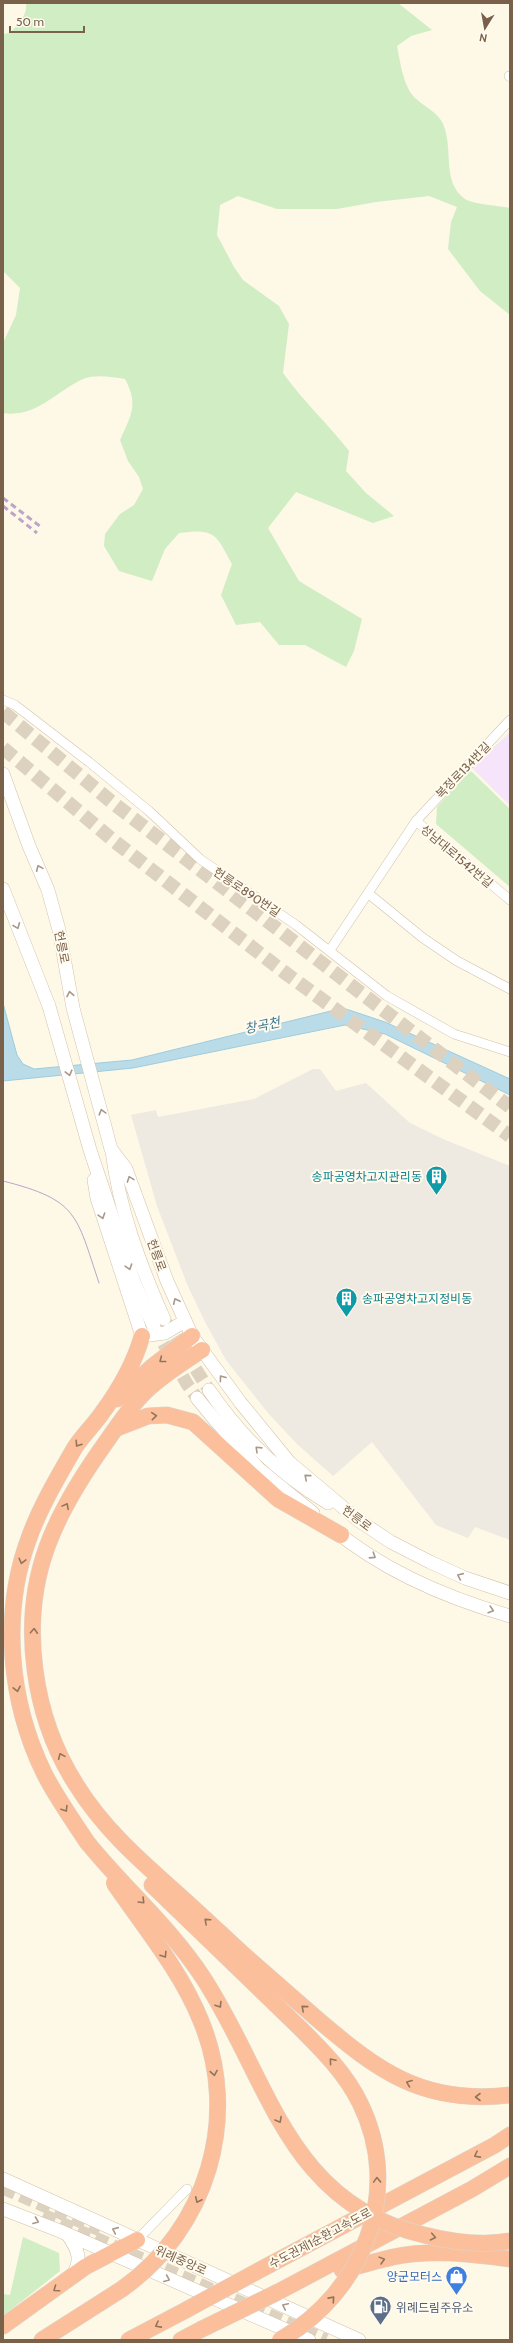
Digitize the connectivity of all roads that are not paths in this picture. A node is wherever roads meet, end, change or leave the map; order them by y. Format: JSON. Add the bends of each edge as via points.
{"nodes":[{"id":1,"x":3,"y":700,"type":"edge"},
{"id":2,"x":510,"y":720,"type":"edge"},
{"id":3,"x":3,"y":774,"type":"edge"},
{"id":4,"x":416,"y":821,"type":"junction"},
{"id":5,"x":3,"y":889,"type":"edge"},
{"id":6,"x":369,"y":894,"type":"junction"},
{"id":7,"x":510,"y":900,"type":"edge"},
{"id":8,"x":330,"y":950,"type":"junction"},
{"id":9,"x":510,"y":989,"type":"edge"},
{"id":10,"x":510,"y":1052,"type":"edge"},
{"id":11,"x":112,"y":1149,"type":"junction"},
{"id":12,"x":185,"y":1321,"type":"junction"},
{"id":13,"x":153,"y":1327,"type":"junction"},
{"id":14,"x":192,"y":1336,"type":"junction"},
{"id":15,"x":202,"y":1350,"type":"junction"},
{"id":16,"x":209,"y":1390,"type":"tunnel mouth"},
{"id":17,"x":197,"y":1398,"type":"tunnel mouth"},
{"id":18,"x":102,"y":1413,"type":"junction"},
{"id":19,"x":117,"y":1428,"type":"junction"},
{"id":20,"x":358,"y":1520,"type":"junction"},
{"id":21,"x":341,"y":1535,"type":"junction"},
{"id":22,"x":510,"y":1593,"type":"edge"},
{"id":23,"x":510,"y":1616,"type":"edge"},
{"id":24,"x":96,"y":1813,"type":"junction"},
{"id":25,"x":87,"y":1842,"type":"junction"},
{"id":26,"x":510,"y":2095,"type":"edge"},
{"id":27,"x":510,"y":2135,"type":"edge"},
{"id":28,"x":510,"y":2166,"type":"edge"},
{"id":29,"x":3,"y":2179,"type":"edge"},
{"id":30,"x":187,"y":2189,"type":"dead end"},
{"id":31,"x":3,"y":2209,"type":"edge"},
{"id":32,"x":68,"y":2235,"type":"junction"},
{"id":33,"x":137,"y":2240,"type":"junction"},
{"id":34,"x":510,"y":2241,"type":"edge"},
{"id":35,"x":109,"y":2254,"type":"junction"},
{"id":36,"x":510,"y":2259,"type":"edge"},
{"id":37,"x":72,"y":2276,"type":"junction"},
{"id":38,"x":303,"y":2279,"type":"junction"},
{"id":39,"x":3,"y":2326,"type":"edge"},
{"id":40,"x":42,"y":2340,"type":"edge"},
{"id":41,"x":129,"y":2340,"type":"edge"},
{"id":42,"x":181,"y":2340,"type":"edge"},
{"id":43,"x":280,"y":2340,"type":"edge"},
{"id":44,"x":309,"y":2340,"type":"edge"},
{"id":45,"x":359,"y":2340,"type":"edge"}],
"edges":[{"from":1,"to":8,"type":"street","name":"헌릉로890번길","via":[[15,705],[89,762],[149,811],[209,867]]},
{"from":2,"to":4,"type":"street","name":"복정로134번길"},
{"from":11,"to":3,"type":"main road","name":"헌릉로","one_way":true,"via":[[73,1008],[48,890]]},
{"from":4,"to":6,"type":"street","name":"성남대로1542번길"},
{"from":4,"to":7,"type":"street","name":"성남대로1542번길"},
{"from":5,"to":13,"type":"main road","one_way":true,"via":[[39,976],[59,1036],[90,1150],[97,1198]]},
{"from":6,"to":8,"type":"street","name":"성남대로1542번길"},
{"from":6,"to":9,"type":"street","via":[[423,938],[458,961]]},
{"from":8,"to":10,"type":"street","name":"헌릉로890번길","via":[[388,996],[454,1034]]},
{"from":12,"to":11,"type":"main road","name":"헌릉로","one_way":true,"via":[[166,1281],[126,1169]]},
{"from":11,"to":13,"type":"main road","via":[[116,1182],[138,1255]]},
{"from":12,"to":13,"type":"main road","via":[[165,1333]]},
{"from":12,"to":14,"type":"main road","name":"헌릉로"},
{"from":13,"to":18,"type":"highway"},
{"from":14,"to":15,"type":"main road","name":"헌릉로"},
{"from":14,"to":18,"type":"highway","one_way":true,"via":[[153,1366]]},
{"from":15,"to":19,"type":"highway","via":[[165,1375],[144,1394]]},
{"from":20,"to":15,"type":"main road","name":"헌릉로","one_way":true,"via":[[289,1462]]},
{"from":20,"to":16,"type":"main road","one_way":true,"via":[[311,1493],[258,1450],[227,1417]]},
{"from":17,"to":21,"type":"main road","name":"헌릉로","via":[[259,1469]]},
{"from":18,"to":25,"type":"highway","one_way":true,"via":[[77,1445],[33,1527],[17,1579],[12,1621],[16,1682],[32,1745],[50,1786]]},
{"from":19,"to":21,"type":"highway","one_way":true,"via":[[148,1416],[167,1415],[193,1422],[278,1499]]},
{"from":24,"to":19,"type":"highway","one_way":true,"via":[[67,1769],[45,1717],[36,1677],[33,1632],[40,1574],[51,1536],[80,1481]]},
{"from":22,"to":20,"type":"main road","name":"헌릉로","one_way":true,"via":[[465,1578],[430,1562]]},
{"from":21,"to":23,"type":"main road","name":"헌릉로","one_way":true,"via":[[386,1564],[433,1589]]},
{"from":26,"to":24,"type":"highway","one_way":true,"via":[[474,2097],[447,2094],[400,2079],[355,2051],[123,1845]]},
{"from":43,"to":24,"type":"highway","one_way":true,"bridge":true,"via":[[304,2325],[332,2299],[349,2276],[365,2246],[373,2220],[378,2188],[369,2125],[353,2091],[327,2055],[140,1872],[110,1837]]},
{"from":25,"to":34,"type":"highway","one_way":true,"bridge":true,"via":[[107,1867],[160,1920],[197,1969],[232,2027],[289,2138],[302,2158],[325,2182],[371,2215],[411,2232],[463,2243]]},
{"from":25,"to":40,"type":"highway","one_way":true,"bridge":true,"via":[[96,1859],[160,1949],[197,2012],[209,2046],[218,2102],[217,2126],[209,2169],[190,2215],[154,2262],[122,2289]]},
{"from":27,"to":41,"type":"highway","name":"수도권제1순환고속도로","one_way":true,"bridge":true},
{"from":28,"to":38,"type":"highway"},
{"from":33,"to":29,"type":"main road","name":"위례중앙로","one_way":true},
{"from":30,"to":33,"type":"street"},
{"from":31,"to":32,"type":"main road","name":"위례중앙로","one_way":true},
{"from":32,"to":35,"type":"main road","name":"위례중앙로"},
{"from":32,"to":37,"type":"main road","via":[[80,2257]]},
{"from":33,"to":35,"type":"highway"},
{"from":45,"to":33,"type":"main road","name":"위례중앙로","one_way":true},
{"from":35,"to":37,"type":"highway"},
{"from":35,"to":44,"type":"main road","name":"위례중앙로","one_way":true},
{"from":38,"to":36,"type":"highway","one_way":true,"via":[[393,2257],[416,2254],[456,2253]]},
{"from":37,"to":39,"type":"highway","one_way":true},
{"from":38,"to":42,"type":"highway","bridge":true}]}
